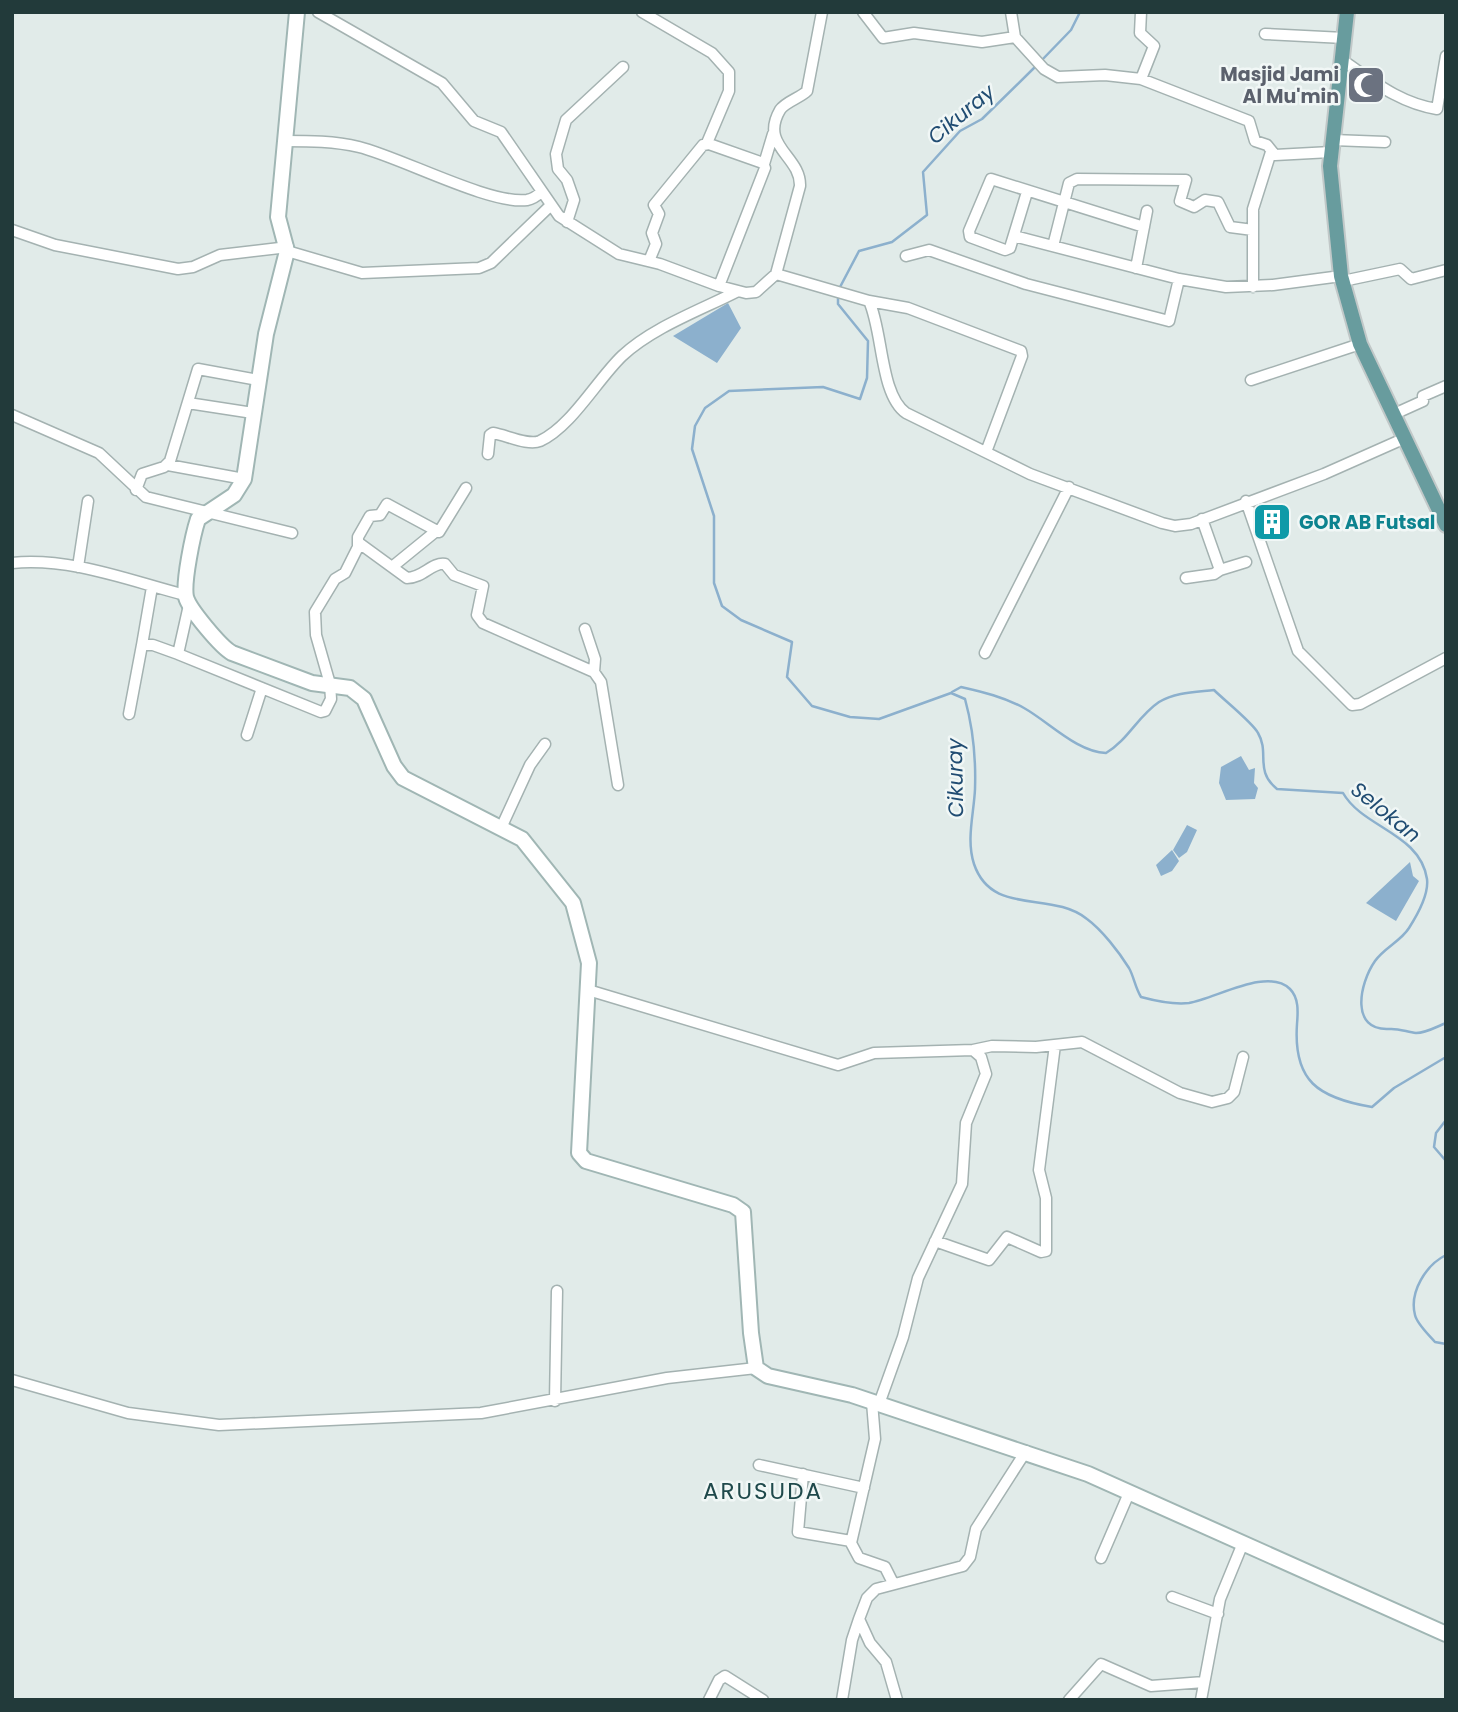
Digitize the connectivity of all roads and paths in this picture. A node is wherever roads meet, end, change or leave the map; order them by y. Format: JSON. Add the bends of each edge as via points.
{"nodes":[{"id":1,"x":297,"y":12,"type":"edge"},
{"id":2,"x":318,"y":12,"type":"edge"},
{"id":3,"x":642,"y":12,"type":"edge"},
{"id":4,"x":822,"y":12,"type":"edge"},
{"id":5,"x":863,"y":12,"type":"edge"},
{"id":6,"x":1011,"y":12,"type":"edge"},
{"id":7,"x":1141,"y":12,"type":"edge"},
{"id":8,"x":1347,"y":12,"type":"edge"},
{"id":9,"x":1265,"y":34,"type":"dead end"},
{"id":10,"x":1015,"y":37,"type":"junction"},
{"id":11,"x":1344,"y":38,"type":"junction"},
{"id":12,"x":1446,"y":56,"type":"edge"},
{"id":13,"x":1342,"y":60,"type":"junction"},
{"id":14,"x":623,"y":68,"type":"dead end"},
{"id":15,"x":1141,"y":79,"type":"junction"},
{"id":16,"x":774,"y":134,"type":"junction"},
{"id":17,"x":285,"y":141,"type":"junction"},
{"id":18,"x":1385,"y":142,"type":"dead end"},
{"id":19,"x":707,"y":143,"type":"junction"},
{"id":20,"x":1332,"y":146,"type":"junction"},
{"id":21,"x":1271,"y":152,"type":"junction"},
{"id":22,"x":764,"y":164,"type":"junction"},
{"id":23,"x":541,"y":192,"type":"junction"},
{"id":24,"x":1027,"y":192,"type":"junction"},
{"id":25,"x":1063,"y":203,"type":"junction"},
{"id":26,"x":550,"y":206,"type":"junction"},
{"id":27,"x":1147,"y":211,"type":"dead end"},
{"id":28,"x":567,"y":222,"type":"junction"},
{"id":29,"x":1144,"y":227,"type":"junction"},
{"id":30,"x":12,"y":230,"type":"edge"},
{"id":31,"x":1253,"y":230,"type":"junction"},
{"id":32,"x":1014,"y":236,"type":"junction"},
{"id":33,"x":1053,"y":246,"type":"junction"},
{"id":34,"x":288,"y":249,"type":"junction"},
{"id":35,"x":906,"y":256,"type":"dead end"},
{"id":36,"x":649,"y":261,"type":"junction"},
{"id":37,"x":1136,"y":268,"type":"junction"},
{"id":38,"x":1446,"y":270,"type":"edge"},
{"id":39,"x":776,"y":274,"type":"junction"},
{"id":40,"x":1342,"y":278,"type":"junction"},
{"id":41,"x":1179,"y":279,"type":"junction"},
{"id":42,"x":719,"y":286,"type":"junction"},
{"id":43,"x":1252,"y":287,"type":"junction"},
{"id":44,"x":738,"y":291,"type":"junction"},
{"id":45,"x":869,"y":301,"type":"junction"},
{"id":46,"x":1360,"y":344,"type":"junction"},
{"id":47,"x":258,"y":380,"type":"junction"},
{"id":48,"x":1251,"y":380,"type":"dead end"},
{"id":49,"x":1446,"y":386,"type":"edge"},
{"id":50,"x":188,"y":403,"type":"junction"},
{"id":51,"x":253,"y":413,"type":"junction"},
{"id":52,"x":12,"y":415,"type":"edge"},
{"id":53,"x":1392,"y":415,"type":"junction"},
{"id":54,"x":1403,"y":439,"type":"junction"},
{"id":55,"x":986,"y":452,"type":"junction"},
{"id":56,"x":488,"y":454,"type":"dead end"},
{"id":57,"x":168,"y":465,"type":"junction"},
{"id":58,"x":244,"y":479,"type":"junction"},
{"id":59,"x":466,"y":488,"type":"dead end"},
{"id":60,"x":1069,"y":488,"type":"junction"},
{"id":61,"x":136,"y":490,"type":"junction"},
{"id":62,"x":88,"y":501,"type":"dead end"},
{"id":63,"x":1246,"y":501,"type":"junction"},
{"id":64,"x":204,"y":513,"type":"junction"},
{"id":65,"x":1202,"y":519,"type":"junction"},
{"id":66,"x":1446,"y":525,"type":"edge"},
{"id":67,"x":435,"y":532,"type":"junction"},
{"id":68,"x":292,"y":533,"type":"dead end"},
{"id":69,"x":359,"y":543,"type":"junction"},
{"id":70,"x":1246,"y":562,"type":"dead end"},
{"id":71,"x":12,"y":563,"type":"edge"},
{"id":72,"x":78,"y":567,"type":"junction"},
{"id":73,"x":392,"y":567,"type":"junction"},
{"id":74,"x":1220,"y":570,"type":"junction"},
{"id":75,"x":1186,"y":578,"type":"dead end"},
{"id":76,"x":152,"y":587,"type":"junction"},
{"id":77,"x":188,"y":600,"type":"junction"},
{"id":78,"x":585,"y":629,"type":"dead end"},
{"id":79,"x":142,"y":645,"type":"junction"},
{"id":80,"x":985,"y":653,"type":"dead end"},
{"id":81,"x":178,"y":654,"type":"junction"},
{"id":82,"x":1446,"y":658,"type":"edge"},
{"id":83,"x":594,"y":672,"type":"junction"},
{"id":84,"x":330,"y":684,"type":"junction"},
{"id":85,"x":262,"y":688,"type":"junction"},
{"id":86,"x":129,"y":714,"type":"dead end"},
{"id":87,"x":247,"y":736,"type":"dead end"},
{"id":88,"x":545,"y":744,"type":"dead end"},
{"id":89,"x":618,"y":785,"type":"dead end"},
{"id":90,"x":501,"y":828,"type":"junction"},
{"id":91,"x":588,"y":989,"type":"junction"},
{"id":92,"x":1055,"y":1045,"type":"junction"},
{"id":93,"x":973,"y":1051,"type":"junction"},
{"id":94,"x":1244,"y":1057,"type":"dead end"},
{"id":95,"x":935,"y":1241,"type":"junction"},
{"id":96,"x":557,"y":1291,"type":"dead end"},
{"id":97,"x":757,"y":1368,"type":"junction"},
{"id":98,"x":12,"y":1380,"type":"edge"},
{"id":99,"x":555,"y":1401,"type":"junction"},
{"id":100,"x":876,"y":1403,"type":"junction"},
{"id":101,"x":1026,"y":1451,"type":"junction"},
{"id":102,"x":759,"y":1465,"type":"dead end"},
{"id":103,"x":803,"y":1474,"type":"junction"},
{"id":104,"x":864,"y":1488,"type":"junction"},
{"id":105,"x":1129,"y":1493,"type":"junction"},
{"id":106,"x":851,"y":1541,"type":"junction"},
{"id":107,"x":1243,"y":1543,"type":"junction"},
{"id":108,"x":1101,"y":1558,"type":"dead end"},
{"id":109,"x":893,"y":1583,"type":"junction"},
{"id":110,"x":1172,"y":1597,"type":"dead end"},
{"id":111,"x":1218,"y":1614,"type":"junction"},
{"id":112,"x":859,"y":1619,"type":"junction"},
{"id":113,"x":1446,"y":1634,"type":"edge"},
{"id":114,"x":1204,"y":1682,"type":"junction"},
{"id":115,"x":709,"y":1700,"type":"edge"},
{"id":116,"x":763,"y":1700,"type":"edge"},
{"id":117,"x":842,"y":1700,"type":"edge"},
{"id":118,"x":897,"y":1700,"type":"edge"},
{"id":119,"x":1069,"y":1700,"type":"edge"},
{"id":120,"x":1201,"y":1700,"type":"edge"}],
"edges":[{"from":1,"to":17,"type":"street"},
{"from":2,"to":23,"type":"street","via":[[442,83],[474,121],[501,132]]},
{"from":3,"to":19,"type":"street","via":[[712,53],[729,72],[729,91]]},
{"from":4,"to":16,"type":"street","via":[[807,91],[782,108]]},
{"from":5,"to":10,"type":"street","via":[[883,38],[914,33],[982,42]]},
{"from":6,"to":10,"type":"street"},
{"from":7,"to":15,"type":"street","via":[[1140,33],[1154,46]]},
{"from":8,"to":11,"type":"main road"},
{"from":9,"to":11,"type":"street"},
{"from":10,"to":15,"type":"street","via":[[1044,69],[1058,77]]},
{"from":11,"to":13,"type":"main road"},
{"from":12,"to":13,"type":"street","via":[[1437,109],[1390,94]]},
{"from":13,"to":20,"type":"main road"},
{"from":14,"to":28,"type":"street","via":[[566,120],[556,154],[558,169],[574,200]]},
{"from":15,"to":21,"type":"street","via":[[1249,121],[1255,141],[1267,145]]},
{"from":16,"to":22,"type":"street"},
{"from":16,"to":39,"type":"street","via":[[800,181]]},
{"from":17,"to":23,"type":"street","via":[[361,147],[516,200],[531,199]]},
{"from":17,"to":34,"type":"street","via":[[278,217]]},
{"from":18,"to":20,"type":"street"},
{"from":19,"to":22,"type":"street"},
{"from":19,"to":36,"type":"street","via":[[654,205],[659,214]]},
{"from":20,"to":21,"type":"street","via":[[1279,155]]},
{"from":20,"to":40,"type":"main road","via":[[1332,203]]},
{"from":21,"to":31,"type":"street","via":[[1255,202]]},
{"from":22,"to":42,"type":"street"},
{"from":23,"to":26,"type":"street"},
{"from":24,"to":25,"type":"street"},
{"from":24,"to":32,"type":"street"},
{"from":24,"to":32,"type":"street","via":[[988,180],[969,232],[972,239],[1005,250]]},
{"from":25,"to":29,"type":"street"},
{"from":25,"to":31,"type":"street","via":[[1069,183],[1077,178],[1186,180],[1180,201],[1194,207],[1205,200],[1218,202],[1230,227]]},
{"from":25,"to":33,"type":"street"},
{"from":26,"to":28,"type":"street"},
{"from":26,"to":34,"type":"street","via":[[491,263],[479,268],[362,273]]},
{"from":27,"to":29,"type":"street"},
{"from":28,"to":36,"type":"street","via":[[619,254]]},
{"from":29,"to":37,"type":"street"},
{"from":30,"to":34,"type":"street","via":[[64,247],[178,269],[220,255]]},
{"from":31,"to":43,"type":"street"},
{"from":32,"to":33,"type":"street"},
{"from":33,"to":37,"type":"street"},
{"from":34,"to":47,"type":"street"},
{"from":35,"to":41,"type":"street","via":[[929,250],[1026,284],[1169,321]]},
{"from":36,"to":42,"type":"street"},
{"from":37,"to":41,"type":"street"},
{"from":38,"to":40,"type":"street","via":[[1411,279],[1400,269]]},
{"from":39,"to":44,"type":"street","via":[[756,292]]},
{"from":39,"to":45,"type":"street"},
{"from":40,"to":43,"type":"street"},
{"from":40,"to":46,"type":"main road"},
{"from":41,"to":43,"type":"street"},
{"from":42,"to":44,"type":"street"},
{"from":44,"to":56,"type":"street","via":[[638,343],[543,439],[536,442],[493,433]]},
{"from":45,"to":55,"type":"street","via":[[877,318],[896,406]]},
{"from":45,"to":55,"type":"street","via":[[908,308],[1021,351]]},
{"from":46,"to":48,"type":"street"},
{"from":46,"to":53,"type":"main road"},
{"from":47,"to":50,"type":"street","via":[[200,368]]},
{"from":47,"to":51,"type":"street"},
{"from":49,"to":53,"type":"street"},
{"from":50,"to":51,"type":"street"},
{"from":50,"to":57,"type":"street"},
{"from":51,"to":58,"type":"street"},
{"from":52,"to":61,"type":"street","via":[[99,453]]},
{"from":53,"to":54,"type":"main road"},
{"from":54,"to":63,"type":"street","via":[[1324,474]]},
{"from":54,"to":66,"type":"main road"},
{"from":55,"to":60,"type":"street"},
{"from":57,"to":58,"type":"street"},
{"from":57,"to":61,"type":"street","via":[[142,474]]},
{"from":58,"to":64,"type":"street","via":[[234,495]]},
{"from":59,"to":67,"type":"street"},
{"from":60,"to":65,"type":"street","via":[[1175,526]]},
{"from":60,"to":80,"type":"street"},
{"from":61,"to":64,"type":"street"},
{"from":62,"to":72,"type":"street"},
{"from":63,"to":65,"type":"street"},
{"from":63,"to":82,"type":"street","via":[[1294,644],[1352,705]]},
{"from":64,"to":68,"type":"street"},
{"from":64,"to":77,"type":"street","via":[[195,527]]},
{"from":65,"to":74,"type":"street"},
{"from":67,"to":69,"type":"street","via":[[387,504],[380,514],[370,516]]},
{"from":67,"to":73,"type":"street"},
{"from":69,"to":73,"type":"street"},
{"from":69,"to":84,"type":"street","via":[[345,575],[335,579],[315,612],[315,632]]},
{"from":70,"to":74,"type":"street"},
{"from":71,"to":72,"type":"street","via":[[42,561]]},
{"from":72,"to":76,"type":"street"},
{"from":73,"to":83,"type":"street","via":[[407,578],[416,578],[438,563],[444,564],[454,575],[482,586],[477,615],[483,623]]},
{"from":74,"to":75,"type":"street"},
{"from":76,"to":77,"type":"street"},
{"from":76,"to":79,"type":"street"},
{"from":77,"to":81,"type":"street"},
{"from":77,"to":84,"type":"street","via":[[227,650],[312,682]]},
{"from":78,"to":83,"type":"street","via":[[595,659]]},
{"from":79,"to":81,"type":"street"},
{"from":79,"to":86,"type":"street"},
{"from":81,"to":85,"type":"street"},
{"from":83,"to":89,"type":"street","via":[[601,682]]},
{"from":84,"to":85,"type":"street","via":[[331,699],[321,712]]},
{"from":84,"to":90,"type":"street","via":[[360,694],[403,778]]},
{"from":85,"to":87,"type":"street"},
{"from":88,"to":90,"type":"street","via":[[530,765]]},
{"from":90,"to":91,"type":"street","via":[[531,848],[570,896],[588,956]]},
{"from":91,"to":93,"type":"street","via":[[838,1065],[869,1054]]},
{"from":91,"to":97,"type":"street","via":[[579,1153],[586,1161],[733,1205],[743,1212]]},
{"from":92,"to":93,"type":"street","via":[[992,1046]]},
{"from":92,"to":94,"type":"street","via":[[1091,1044],[1180,1093],[1212,1102],[1234,1092]]},
{"from":92,"to":95,"type":"street","via":[[1039,1170],[1046,1198],[1046,1251],[1007,1237],[989,1260]]},
{"from":93,"to":95,"type":"street","via":[[984,1063],[986,1074],[967,1124],[962,1184]]},
{"from":95,"to":100,"type":"street"},
{"from":96,"to":99,"type":"street"},
{"from":97,"to":99,"type":"street","via":[[667,1378]]},
{"from":97,"to":100,"type":"street","via":[[768,1376]]},
{"from":98,"to":99,"type":"street","via":[[128,1413],[219,1425],[481,1413]]},
{"from":100,"to":101,"type":"street"},
{"from":100,"to":104,"type":"street","via":[[875,1439]]},
{"from":101,"to":105,"type":"street"},
{"from":101,"to":109,"type":"street","via":[[976,1529],[970,1557],[963,1566]]},
{"from":102,"to":103,"type":"street"},
{"from":103,"to":104,"type":"street"},
{"from":103,"to":106,"type":"street","via":[[798,1532]]},
{"from":104,"to":106,"type":"street"},
{"from":105,"to":107,"type":"street"},
{"from":105,"to":108,"type":"street"},
{"from":106,"to":109,"type":"street","via":[[858,1557],[885,1567]]},
{"from":107,"to":111,"type":"street"},
{"from":107,"to":113,"type":"street"},
{"from":109,"to":112,"type":"street","via":[[871,1592]]},
{"from":110,"to":111,"type":"street"},
{"from":111,"to":114,"type":"street"},
{"from":112,"to":117,"type":"street"},
{"from":112,"to":118,"type":"street","via":[[886,1662]]},
{"from":114,"to":119,"type":"street","via":[[1151,1686],[1101,1664]]},
{"from":114,"to":120,"type":"street"},
{"from":115,"to":116,"type":"street","via":[[725,1676]]}]}
